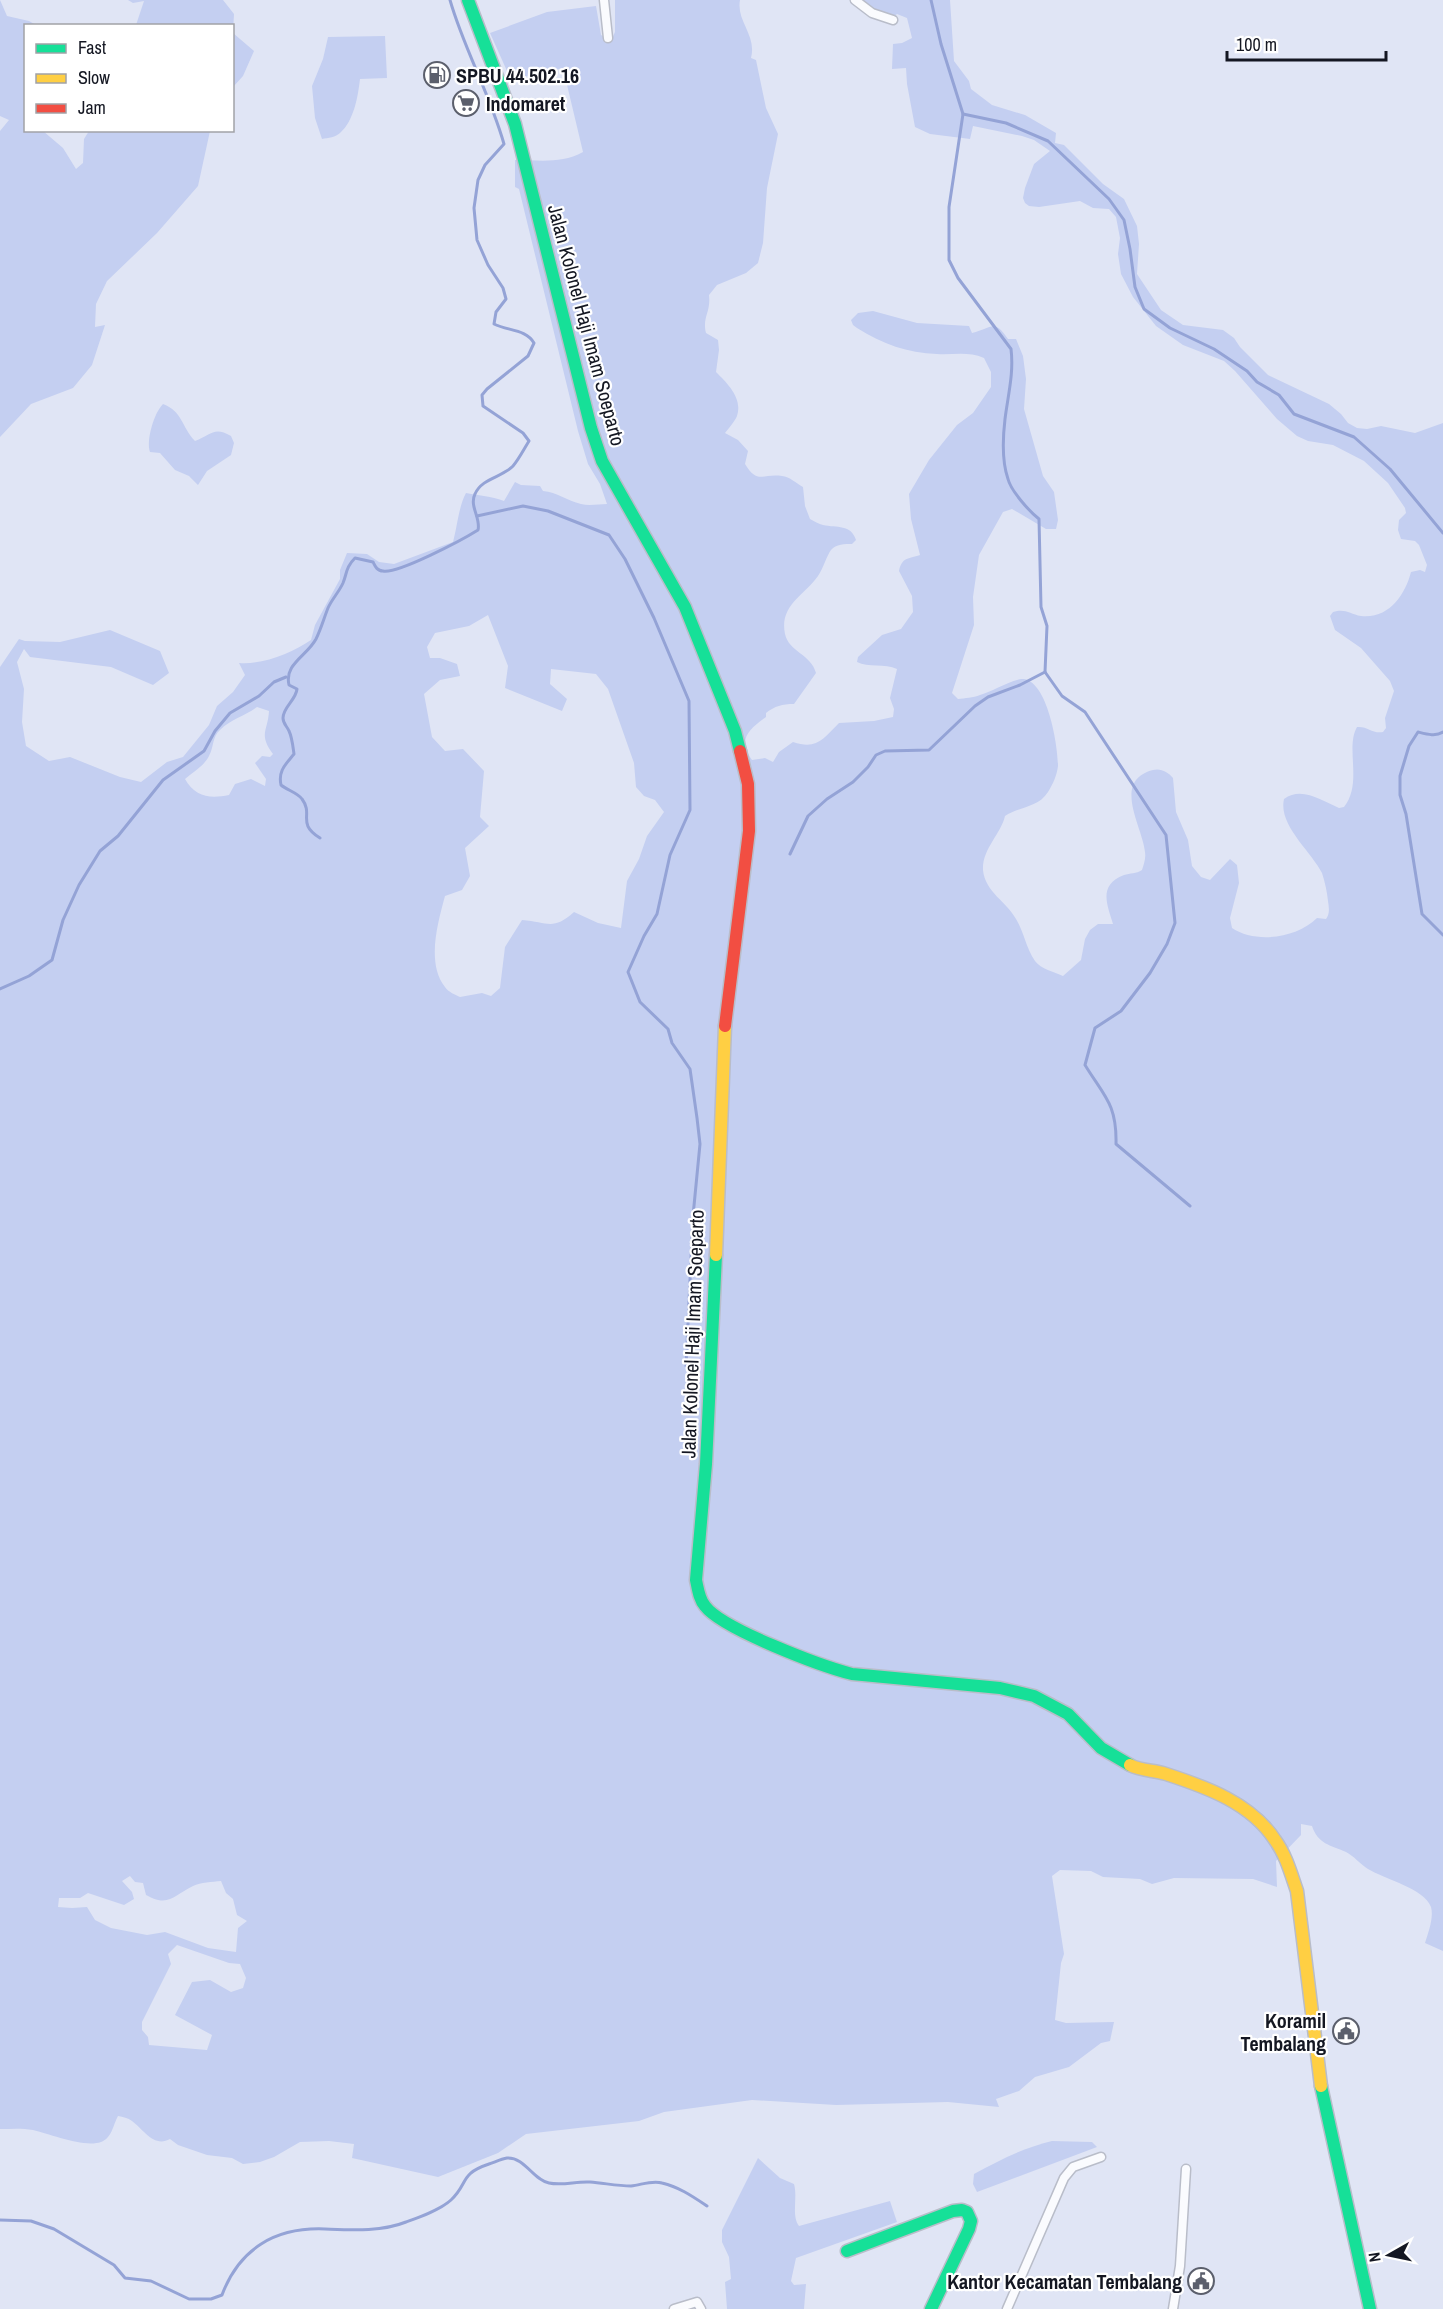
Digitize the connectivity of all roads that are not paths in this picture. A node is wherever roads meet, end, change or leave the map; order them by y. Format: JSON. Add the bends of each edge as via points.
{"nodes":[{"id":1,"x":468,"y":0,"type":"edge"},
{"id":2,"x":604,"y":0,"type":"edge"},
{"id":3,"x":855,"y":0,"type":"edge"},
{"id":4,"x":893,"y":20,"type":"dead end"},
{"id":5,"x":608,"y":38,"type":"dead end"},
{"id":6,"x":1101,"y":2157,"type":"dead end"},
{"id":7,"x":1186,"y":2169,"type":"dead end"},
{"id":8,"x":847,"y":2251,"type":"dead end"},
{"id":9,"x":674,"y":2309,"type":"edge"},
{"id":10,"x":701,"y":2309,"type":"edge"},
{"id":11,"x":931,"y":2309,"type":"edge"},
{"id":12,"x":1007,"y":2309,"type":"edge"},
{"id":13,"x":1173,"y":2309,"type":"edge"},
{"id":14,"x":1370,"y":2309,"type":"edge"}],
"edges":[{"from":1,"to":14,"type":"main road","name":"Jalan Kolonel Haji Imam Soeparto","via":[[515,124],[602,461],[685,607],[735,731],[748,784],[749,831],[723,1043],[713,1339],[696,1580],[699,1596],[723,1623],[830,1668],[852,1674],[1000,1688],[1034,1696],[1068,1714],[1101,1748],[1134,1767],[1218,1793],[1250,1813],[1275,1839],[1297,1891],[1323,2100]]},
{"from":2,"to":5,"type":"street"},
{"from":3,"to":4,"type":"street","via":[[872,13]]},
{"from":6,"to":12,"type":"street","via":[[1073,2167],[1064,2178]]},
{"from":7,"to":13,"type":"street"},
{"from":8,"to":11,"type":"main road","via":[[953,2211],[967,2212],[969,2229]]},
{"from":9,"to":10,"type":"street","via":[[698,2302]]}]}
